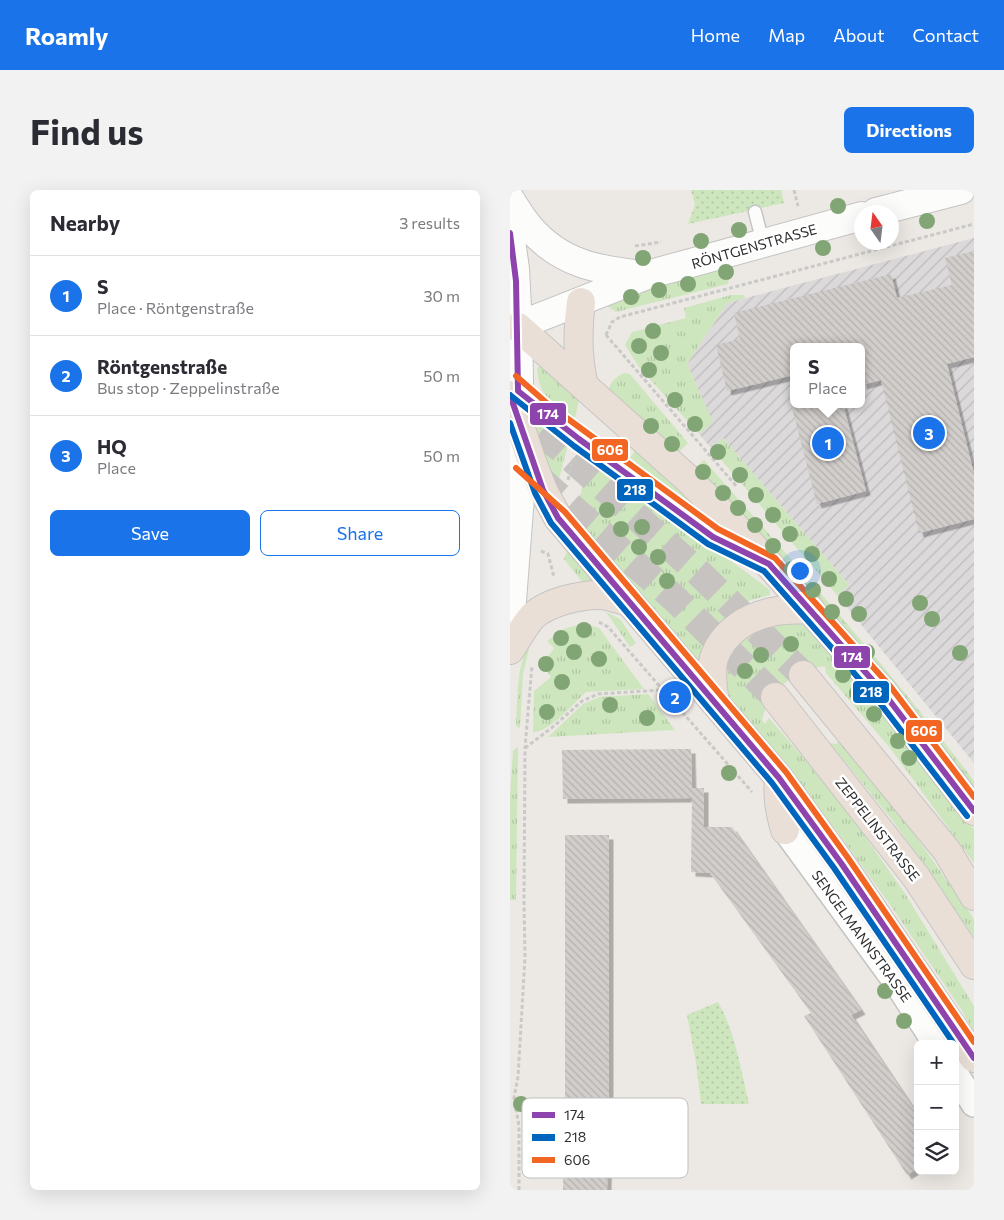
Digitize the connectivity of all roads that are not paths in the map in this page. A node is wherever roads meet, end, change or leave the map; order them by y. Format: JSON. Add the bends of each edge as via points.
{"nodes":[{"id":1,"x":961,"y":190,"type":"edge"},
{"id":2,"x":510,"y":199,"type":"edge"},
{"id":3,"x":899,"y":206,"type":"edge"},
{"id":4,"x":755,"y":212,"type":"dead end"},
{"id":5,"x":854,"y":218,"type":"edge"},
{"id":6,"x":510,"y":233,"type":"edge"},
{"id":7,"x":763,"y":243,"type":"junction"},
{"id":8,"x":648,"y":275,"type":"junction"},
{"id":9,"x":581,"y":302,"type":"junction"},
{"id":10,"x":514,"y":328,"type":"edge"},
{"id":11,"x":584,"y":386,"type":"junction"},
{"id":12,"x":513,"y":389,"type":"edge"},
{"id":13,"x":519,"y":420,"type":"junction"},
{"id":14,"x":515,"y":480,"type":"edge"},
{"id":15,"x":558,"y":518,"type":"junction"},
{"id":16,"x":769,"y":564,"type":"junction"},
{"id":17,"x":629,"y":602,"type":"junction"},
{"id":18,"x":810,"y":609,"type":"junction"},
{"id":19,"x":510,"y":626,"type":"edge"},
{"id":20,"x":521,"y":655,"type":"edge"},
{"id":21,"x":803,"y":675,"type":"tunnel mouth"},
{"id":22,"x":775,"y":697,"type":"tunnel mouth"},
{"id":23,"x":715,"y":704,"type":"junction"},
{"id":24,"x":779,"y":778,"type":"junction"},
{"id":25,"x":974,"y":811,"type":"edge"},
{"id":26,"x":785,"y":830,"type":"joint"},
{"id":27,"x":974,"y":896,"type":"edge"},
{"id":28,"x":974,"y":965,"type":"edge"},
{"id":29,"x":933,"y":1040,"type":"edge"},
{"id":30,"x":974,"y":1058,"type":"edge"},
{"id":31,"x":959,"y":1079,"type":"edge"},
{"id":32,"x":974,"y":1104,"type":"edge"}],
"edges":[{"from":1,"to":3,"type":"street"},
{"from":2,"to":8,"type":"street","name":"RÖNTGENSTRASSE","via":[[528,227],[561,255],[609,271]]},
{"from":4,"to":7,"type":"lane"},
{"from":5,"to":7,"type":"street","name":"RÖNTGENSTRASSE"},
{"from":6,"to":10,"type":"street","via":[[515,269]]},
{"from":7,"to":8,"type":"street","name":"RÖNTGENSTRASSE"},
{"from":8,"to":9,"type":"street","name":"RÖNTGENSTRASSE"},
{"from":9,"to":10,"type":"street","name":"RÖNTGENSTRASSE"},
{"from":9,"to":11,"type":"highway","via":[[577,341]]},
{"from":10,"to":11,"type":"highway"},
{"from":10,"to":12,"type":"street"},
{"from":11,"to":16,"type":"highway","via":[[688,479]]},
{"from":12,"to":13,"type":"highway"},
{"from":12,"to":16,"type":"lane","via":[[713,537]]},
{"from":13,"to":14,"type":"street"},
{"from":13,"to":15,"type":"highway","via":[[543,490]]},
{"from":14,"to":15,"type":"lane"},
{"from":14,"to":19,"type":"street"},
{"from":15,"to":17,"type":"highway"},
{"from":16,"to":18,"type":"highway"},
{"from":17,"to":20,"type":"highway","via":[[604,596],[584,596],[547,608],[533,617]]},
{"from":17,"to":23,"type":"highway"},
{"from":18,"to":23,"type":"highway","via":[[773,611],[748,619],[726,637],[714,658],[712,685]]},
{"from":18,"to":25,"type":"highway","via":[[883,692]]},
{"from":21,"to":27,"type":"highway","via":[[947,851]]},
{"from":22,"to":28,"type":"highway","name":"ZEPPELINSTRASSE","via":[[916,878]]},
{"from":23,"to":24,"type":"highway"},
{"from":24,"to":26,"type":"highway","via":[[780,811]]},
{"from":24,"to":30,"type":"highway"},
{"from":26,"to":29,"type":"street","name":"SENGELMANNSTRASSE","via":[[898,985]]},
{"from":31,"to":32,"type":"street"}]}
